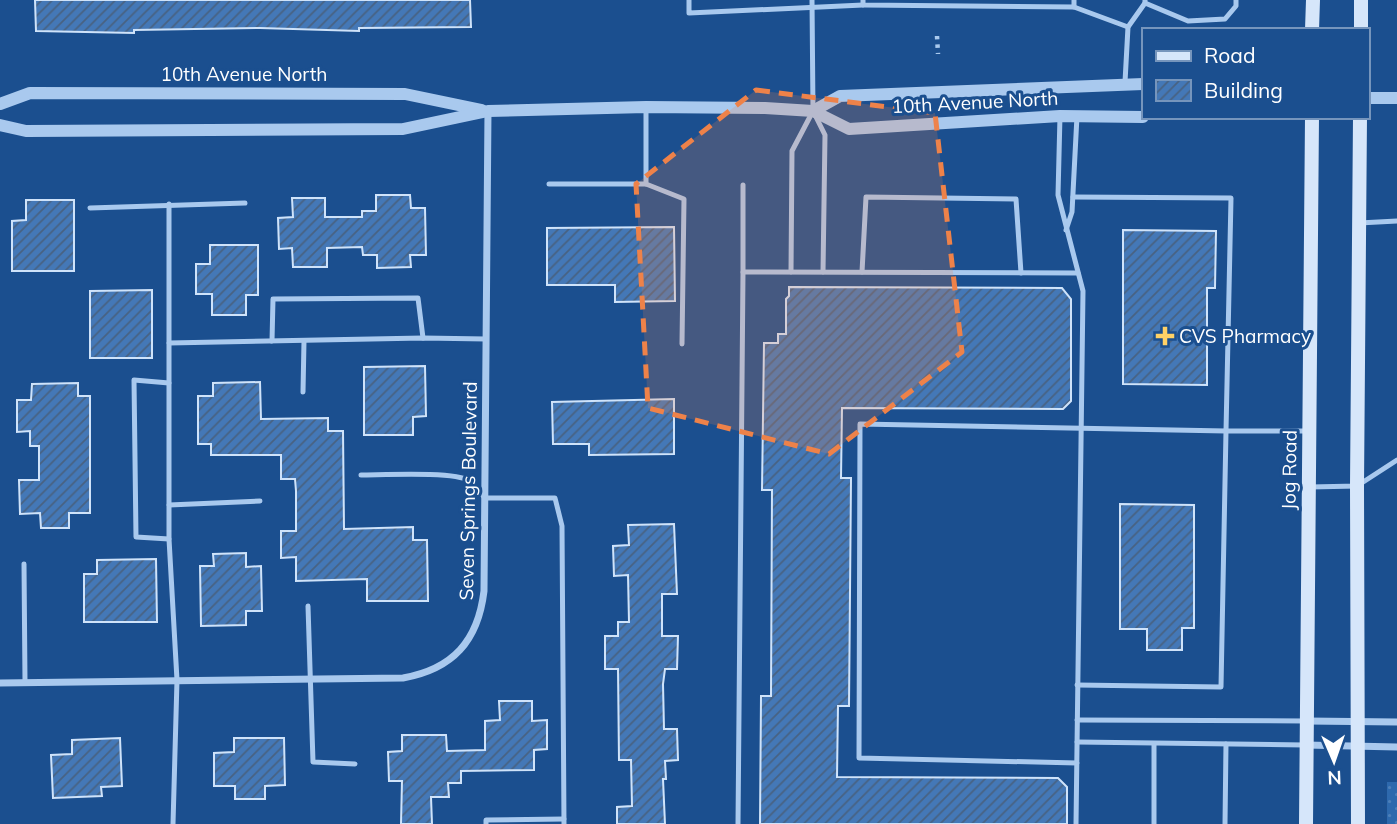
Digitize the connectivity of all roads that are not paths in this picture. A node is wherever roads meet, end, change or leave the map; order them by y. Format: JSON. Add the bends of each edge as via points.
{"nodes":[{"id":1,"x":689,"y":0,"type":"edge"},
{"id":2,"x":812,"y":0,"type":"edge"},
{"id":3,"x":1236,"y":0,"type":"edge"},
{"id":4,"x":1312,"y":0,"type":"edge"},
{"id":5,"x":1361,"y":0,"type":"edge"},
{"id":6,"x":1145,"y":2,"type":"edge"},
{"id":7,"x":863,"y":3,"type":"edge"},
{"id":8,"x":1074,"y":3,"type":"edge"},
{"id":9,"x":812,"y":8,"type":"junction"},
{"id":10,"x":1128,"y":27,"type":"junction"},
{"id":11,"x":1312,"y":28,"type":"edge"},
{"id":12,"x":1361,"y":28,"type":"edge"},
{"id":13,"x":1125,"y":84,"type":"junction"},
{"id":14,"x":1142,"y":84,"type":"edge"},
{"id":15,"x":1369,"y":98,"type":"edge"},
{"id":16,"x":1397,"y":98,"type":"edge"},
{"id":17,"x":0,"y":104,"type":"edge"},
{"id":18,"x":646,"y":107,"type":"junction"},
{"id":19,"x":488,"y":111,"type":"junction"},
{"id":20,"x":813,"y":111,"type":"junction"},
{"id":21,"x":1060,"y":116,"type":"junction"},
{"id":22,"x":1077,"y":116,"type":"junction"},
{"id":23,"x":1142,"y":117,"type":"edge"},
{"id":24,"x":1312,"y":119,"type":"edge"},
{"id":25,"x":1360,"y":119,"type":"edge"},
{"id":26,"x":0,"y":125,"type":"edge"},
{"id":27,"x":550,"y":184,"type":"dead end"},
{"id":28,"x":646,"y":184,"type":"junction"},
{"id":29,"x":743,"y":185,"type":"dead end"},
{"id":30,"x":1073,"y":197,"type":"junction"},
{"id":31,"x":245,"y":203,"type":"dead end"},
{"id":32,"x":169,"y":204,"type":"junction"},
{"id":33,"x":90,"y":208,"type":"dead end"},
{"id":34,"x":1397,"y":221,"type":"edge"},
{"id":35,"x":1359,"y":223,"type":"junction"},
{"id":36,"x":1066,"y":230,"type":"junction"},
{"id":37,"x":743,"y":272,"type":"junction"},
{"id":38,"x":791,"y":272,"type":"junction"},
{"id":39,"x":823,"y":272,"type":"junction"},
{"id":40,"x":862,"y":272,"type":"junction"},
{"id":41,"x":1021,"y":273,"type":"junction"},
{"id":42,"x":1078,"y":273,"type":"junction"},
{"id":43,"x":423,"y":338,"type":"junction"},
{"id":44,"x":486,"y":339,"type":"junction"},
{"id":45,"x":272,"y":341,"type":"junction"},
{"id":46,"x":303,"y":341,"type":"junction"},
{"id":47,"x":169,"y":343,"type":"junction"},
{"id":48,"x":682,"y":344,"type":"dead end"},
{"id":49,"x":169,"y":383,"type":"junction"},
{"id":50,"x":303,"y":392,"type":"dead end"},
{"id":51,"x":1081,"y":427,"type":"junction"},
{"id":52,"x":1226,"y":431,"type":"junction"},
{"id":53,"x":1309,"y":431,"type":"junction"},
{"id":54,"x":1397,"y":460,"type":"edge"},
{"id":55,"x":360,"y":475,"type":"dead end"},
{"id":56,"x":1357,"y":486,"type":"junction"},
{"id":57,"x":1308,"y":488,"type":"junction"},
{"id":58,"x":485,"y":498,"type":"junction"},
{"id":59,"x":260,"y":501,"type":"dead end"},
{"id":60,"x":169,"y":505,"type":"junction"},
{"id":61,"x":169,"y":539,"type":"junction"},
{"id":62,"x":24,"y":564,"type":"dead end"},
{"id":63,"x":308,"y":606,"type":"dead end"},
{"id":64,"x":310,"y":679,"type":"junction"},
{"id":65,"x":177,"y":680,"type":"junction"},
{"id":66,"x":0,"y":682,"type":"edge"},
{"id":67,"x":25,"y":682,"type":"junction"},
{"id":68,"x":1077,"y":685,"type":"junction"},
{"id":69,"x":1077,"y":720,"type":"junction"},
{"id":70,"x":1306,"y":721,"type":"junction"},
{"id":71,"x":1357,"y":722,"type":"junction"},
{"id":72,"x":1397,"y":722,"type":"edge"},
{"id":73,"x":1077,"y":743,"type":"junction"},
{"id":74,"x":1154,"y":744,"type":"junction"},
{"id":75,"x":1226,"y":744,"type":"junction"},
{"id":76,"x":1306,"y":745,"type":"junction"},
{"id":77,"x":1357,"y":747,"type":"junction"},
{"id":78,"x":1397,"y":747,"type":"edge"},
{"id":79,"x":1077,"y":763,"type":"junction"},
{"id":80,"x":355,"y":764,"type":"dead end"},
{"id":81,"x":564,"y":821,"type":"edge"},
{"id":82,"x":173,"y":824,"type":"edge"},
{"id":83,"x":486,"y":824,"type":"edge"},
{"id":84,"x":738,"y":824,"type":"edge"},
{"id":85,"x":1076,"y":824,"type":"edge"},
{"id":86,"x":1154,"y":824,"type":"edge"},
{"id":87,"x":1225,"y":824,"type":"edge"},
{"id":88,"x":1306,"y":824,"type":"edge"},
{"id":89,"x":1358,"y":824,"type":"edge"}],
"edges":[{"from":1,"to":9,"type":"lane","via":[[689,13]]},
{"from":2,"to":9,"type":"lane"},
{"from":3,"to":6,"type":"lane","via":[[1225,19],[1188,21]]},
{"from":4,"to":11,"type":"main road"},
{"from":5,"to":12,"type":"main road"},
{"from":6,"to":10,"type":"lane"},
{"from":7,"to":8,"type":"lane"},
{"from":7,"to":9,"type":"lane"},
{"from":8,"to":10,"type":"lane"},
{"from":9,"to":20,"type":"lane"},
{"from":10,"to":13,"type":"lane"},
{"from":13,"to":14,"type":"street","name":"10th Avenue North"},
{"from":13,"to":20,"type":"street","name":"10th Avenue North","via":[[840,96]]},
{"from":15,"to":16,"type":"street"},
{"from":17,"to":19,"type":"street","name":"10th Avenue North","via":[[30,93],[405,94]]},
{"from":18,"to":19,"type":"street","name":"10th Avenue North"},
{"from":18,"to":20,"type":"street","name":"10th Avenue North"},
{"from":18,"to":28,"type":"lane"},
{"from":19,"to":26,"type":"street","name":"10th Avenue North","via":[[403,129],[26,131]]},
{"from":19,"to":44,"type":"street","name":"Seven Springs Boulevard"},
{"from":20,"to":21,"type":"street","name":"10th Avenue North","via":[[849,129]]},
{"from":20,"to":38,"type":"lane","via":[[792,151]]},
{"from":20,"to":39,"type":"lane","via":[[825,135]]},
{"from":21,"to":22,"type":"street","name":"10th Avenue North"},
{"from":21,"to":36,"type":"lane","via":[[1058,195]]},
{"from":22,"to":23,"type":"street","name":"10th Avenue North"},
{"from":22,"to":30,"type":"lane"},
{"from":24,"to":53,"type":"main road","name":"Jog Road"},
{"from":25,"to":35,"type":"main road"},
{"from":27,"to":28,"type":"lane"},
{"from":28,"to":48,"type":"lane","via":[[684,199]]},
{"from":29,"to":37,"type":"lane"},
{"from":30,"to":36,"type":"lane"},
{"from":30,"to":52,"type":"lane","via":[[1231,198]]},
{"from":31,"to":32,"type":"lane"},
{"from":32,"to":33,"type":"lane"},
{"from":32,"to":47,"type":"lane"},
{"from":34,"to":35,"type":"lane"},
{"from":35,"to":56,"type":"main road"},
{"from":36,"to":42,"type":"lane"},
{"from":37,"to":38,"type":"lane"},
{"from":37,"to":84,"type":"lane"},
{"from":38,"to":39,"type":"lane"},
{"from":39,"to":40,"type":"lane"},
{"from":40,"to":41,"type":"lane"},
{"from":40,"to":41,"type":"lane","via":[[866,197],[1016,199]]},
{"from":41,"to":42,"type":"lane"},
{"from":42,"to":51,"type":"lane","via":[[1083,291]]},
{"from":43,"to":44,"type":"lane"},
{"from":43,"to":45,"type":"lane","via":[[418,298],[273,299]]},
{"from":43,"to":46,"type":"lane"},
{"from":44,"to":58,"type":"street","name":"Seven Springs Boulevard"},
{"from":45,"to":46,"type":"lane"},
{"from":45,"to":47,"type":"lane"},
{"from":46,"to":50,"type":"lane"},
{"from":47,"to":49,"type":"lane"},
{"from":49,"to":60,"type":"lane"},
{"from":49,"to":61,"type":"lane","via":[[134,380],[136,537]]},
{"from":51,"to":52,"type":"lane"},
{"from":51,"to":68,"type":"lane"},
{"from":51,"to":79,"type":"lane","via":[[860,424],[859,758]]},
{"from":52,"to":53,"type":"lane"},
{"from":52,"to":68,"type":"lane","via":[[1221,687]]},
{"from":53,"to":57,"type":"main road","name":"Jog Road"},
{"from":54,"to":56,"type":"lane"},
{"from":55,"to":58,"type":"lane","via":[[460,478],[470,480]]},
{"from":56,"to":57,"type":"lane"},
{"from":56,"to":71,"type":"main road"},
{"from":57,"to":70,"type":"main road","name":"Jog Road"},
{"from":58,"to":64,"type":"street","name":"Seven Springs Boulevard","via":[[482,608],[460,651],[434,669],[403,678]]},
{"from":58,"to":81,"type":"lane","via":[[555,498],[560,517]]},
{"from":59,"to":60,"type":"lane"},
{"from":60,"to":61,"type":"lane"},
{"from":61,"to":65,"type":"lane"},
{"from":62,"to":67,"type":"lane"},
{"from":63,"to":64,"type":"lane"},
{"from":64,"to":65,"type":"street","name":"Seven Springs Boulevard"},
{"from":64,"to":80,"type":"lane","via":[[313,762]]},
{"from":65,"to":67,"type":"street","name":"Seven Springs Boulevard"},
{"from":65,"to":82,"type":"lane"},
{"from":66,"to":67,"type":"street","name":"Seven Springs Boulevard"},
{"from":68,"to":69,"type":"lane"},
{"from":69,"to":70,"type":"lane"},
{"from":69,"to":73,"type":"lane"},
{"from":70,"to":71,"type":"street"},
{"from":70,"to":76,"type":"main road","name":"Jog Road"},
{"from":71,"to":72,"type":"street"},
{"from":71,"to":77,"type":"main road"},
{"from":73,"to":74,"type":"lane"},
{"from":73,"to":79,"type":"lane"},
{"from":74,"to":75,"type":"lane"},
{"from":74,"to":86,"type":"lane"},
{"from":75,"to":76,"type":"lane"},
{"from":75,"to":87,"type":"lane"},
{"from":76,"to":77,"type":"street"},
{"from":76,"to":88,"type":"main road","name":"Jog Road"},
{"from":77,"to":78,"type":"street"},
{"from":77,"to":89,"type":"main road"},
{"from":79,"to":85,"type":"lane"},
{"from":81,"to":83,"type":"lane","via":[[486,820]]}]}
